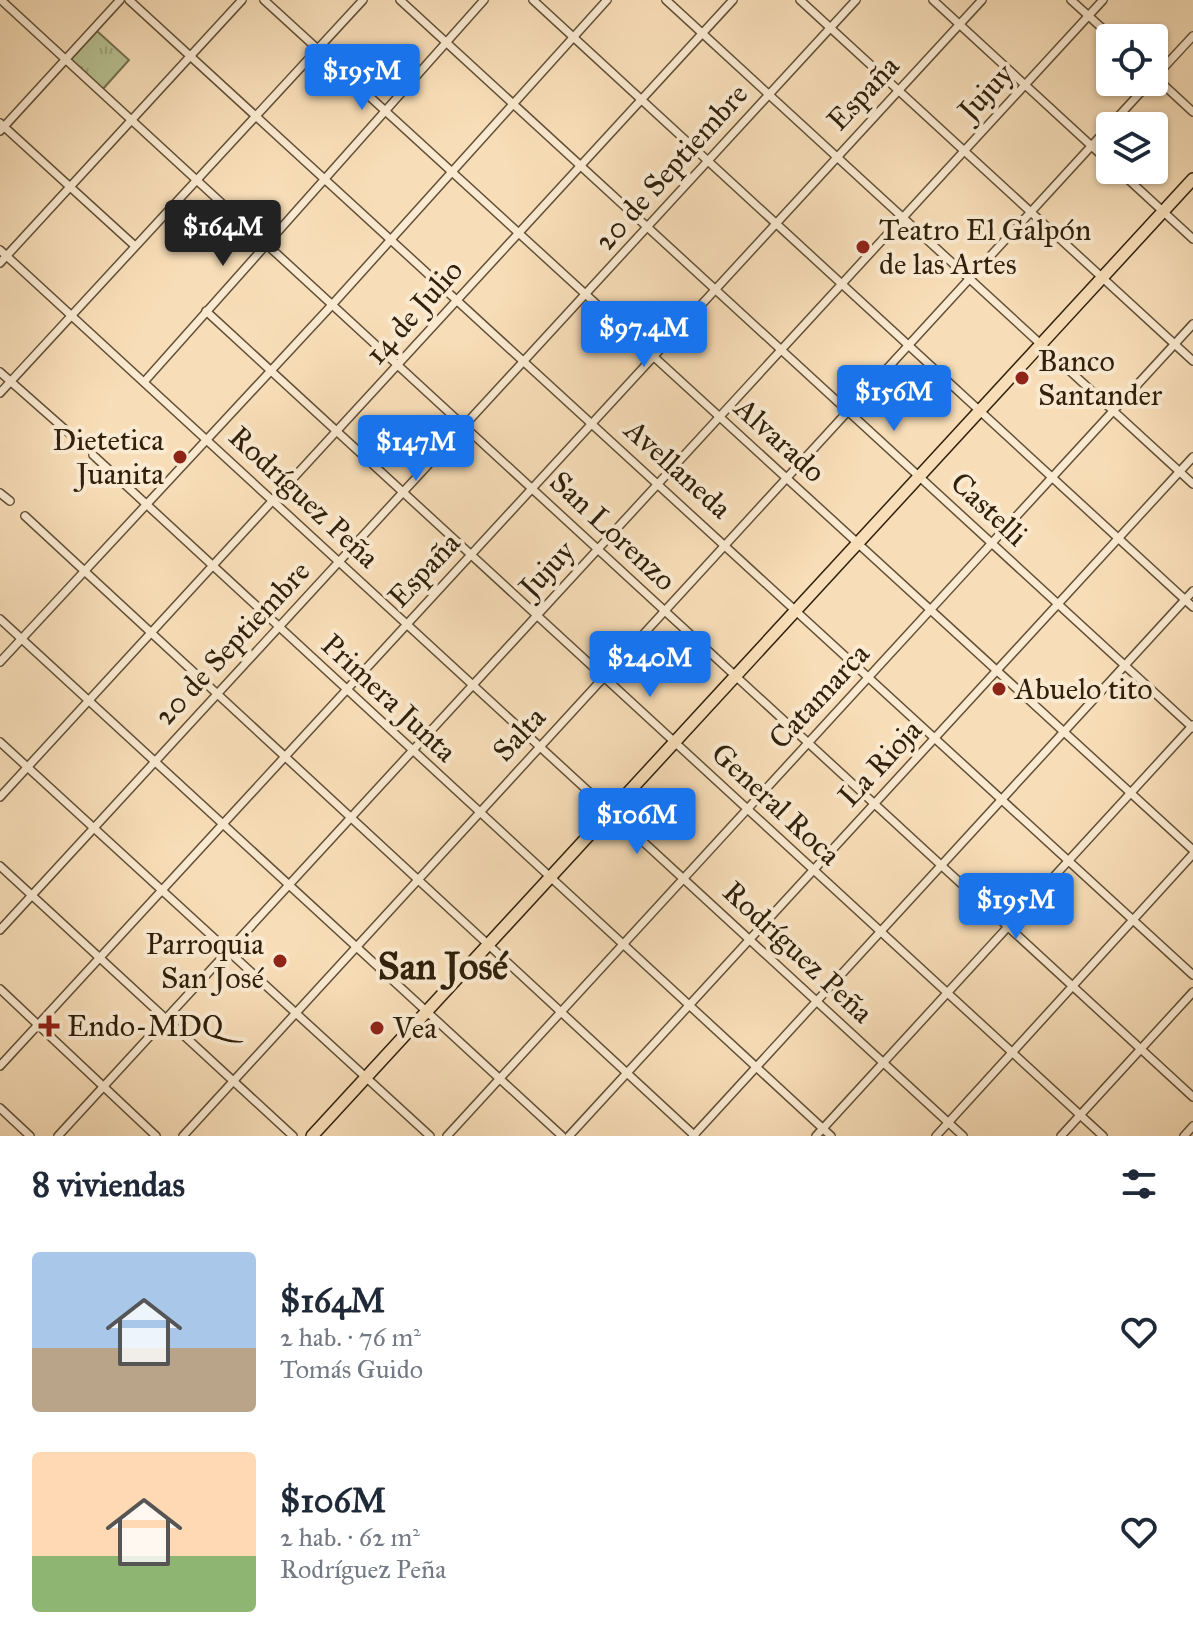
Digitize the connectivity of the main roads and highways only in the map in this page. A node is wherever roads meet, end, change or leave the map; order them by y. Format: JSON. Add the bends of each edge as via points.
{"nodes":[{"id":1,"x":1193,"y":179,"type":"edge"},
{"id":2,"x":312,"y":1136,"type":"edge"}],
"edges":[{"from":1,"to":2,"type":"main road"}]}
